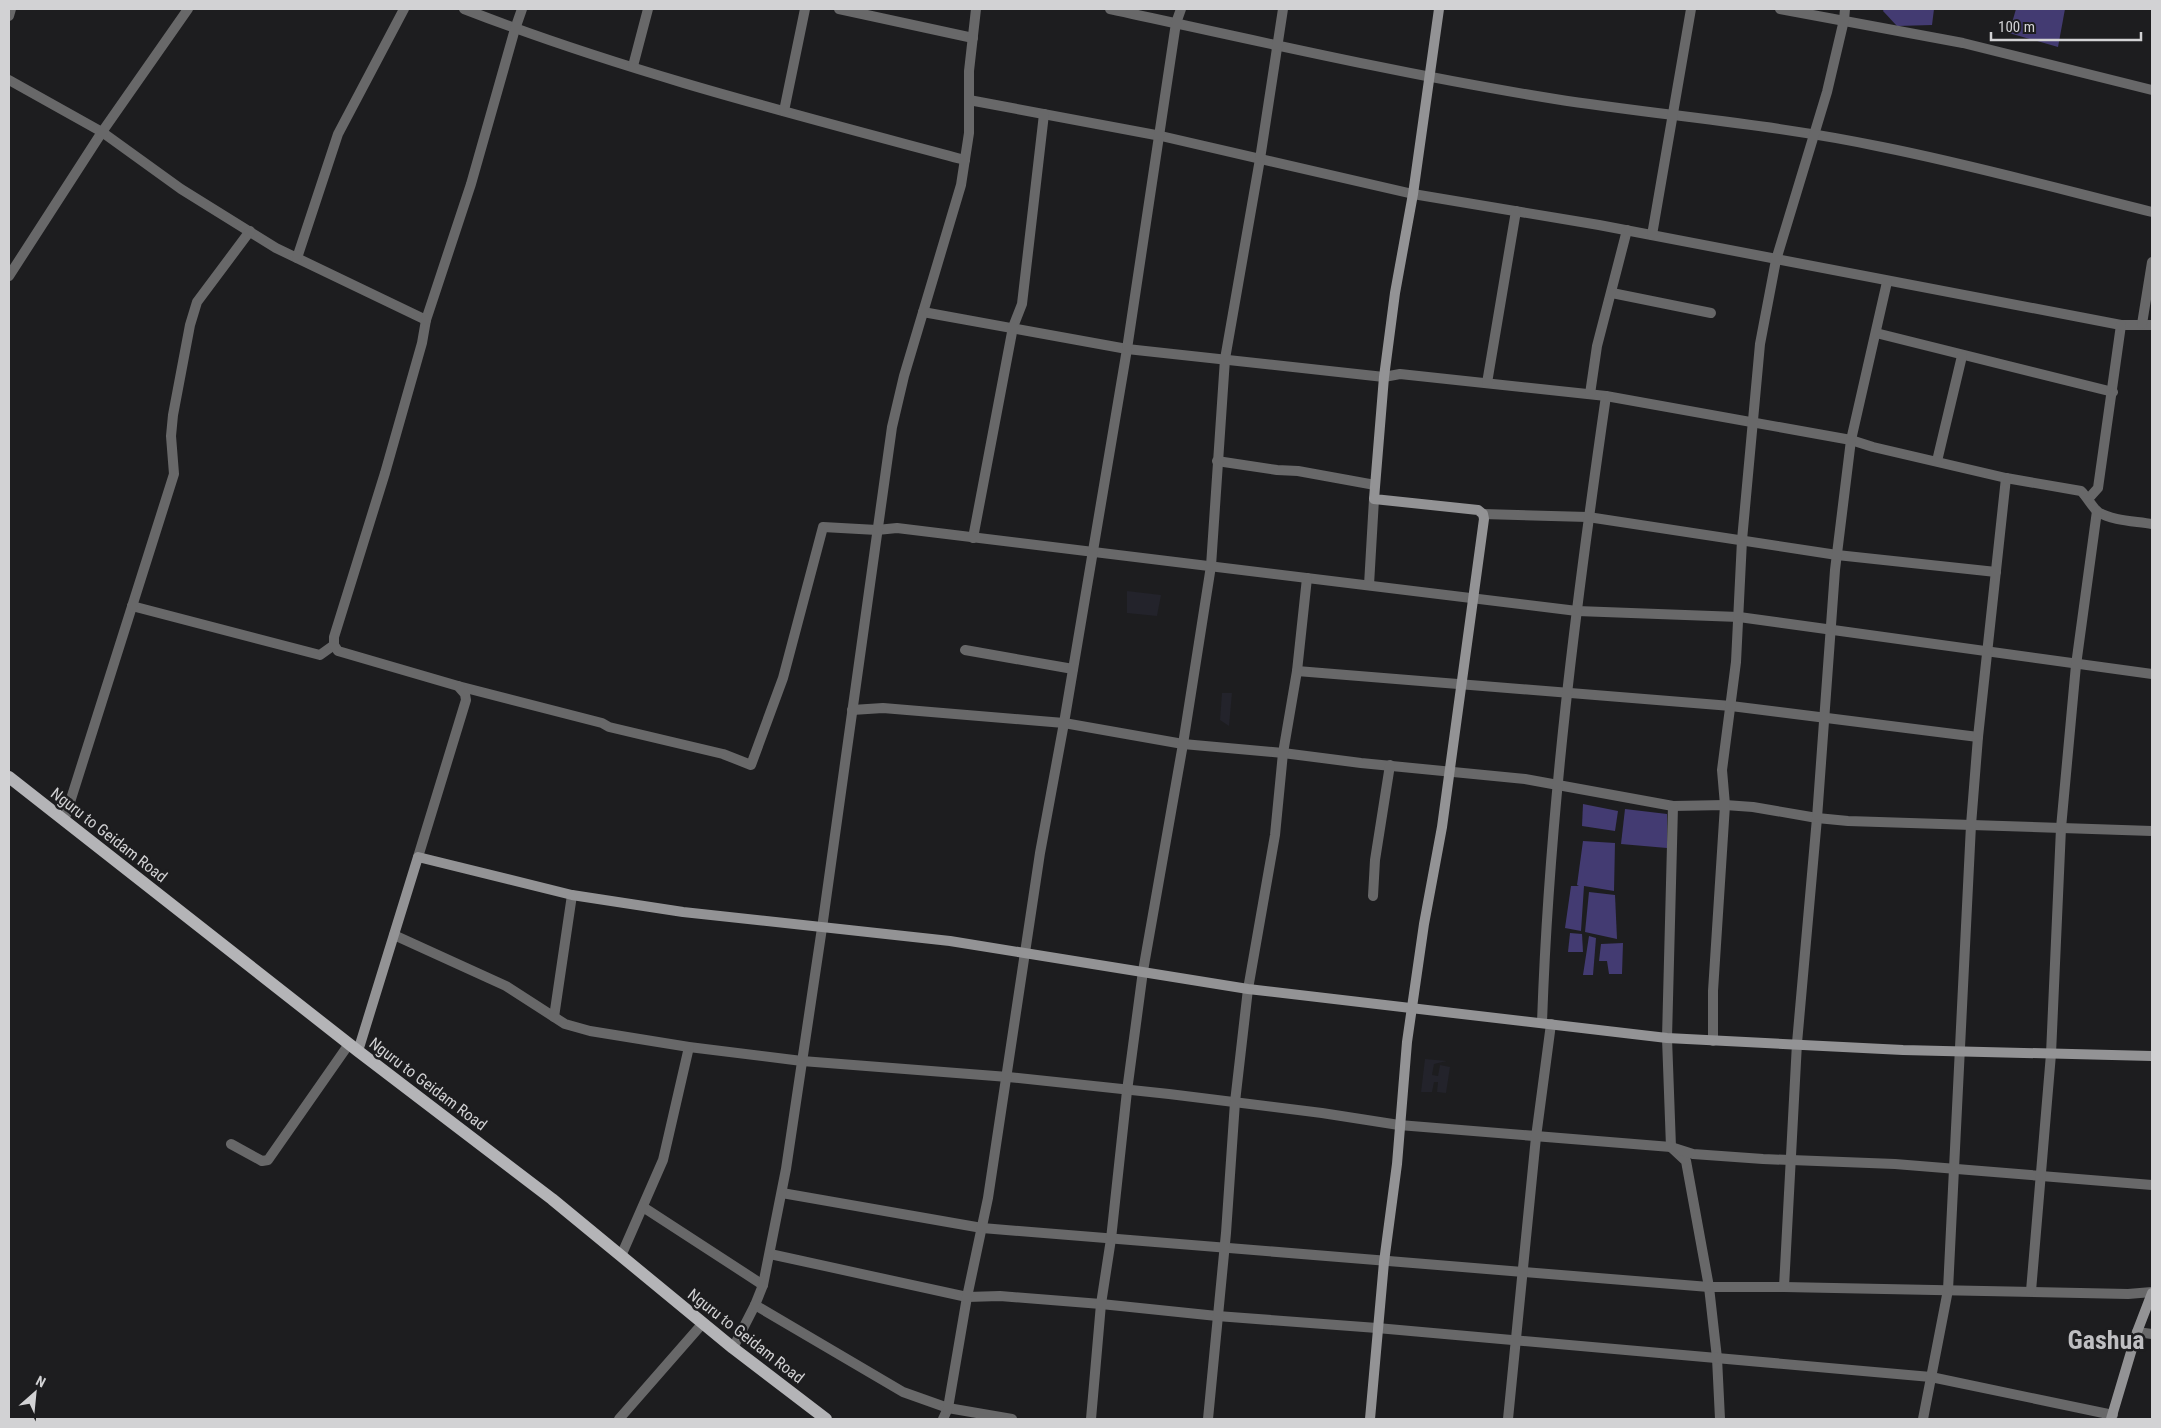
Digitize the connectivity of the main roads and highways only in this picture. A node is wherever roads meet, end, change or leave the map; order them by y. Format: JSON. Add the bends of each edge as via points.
{"nodes":[{"id":1,"x":9,"y":777,"type":"edge"},
{"id":2,"x":826,"y":1419,"type":"edge"}],
"edges":[{"from":1,"to":2,"type":"main road","name":"Nguru to Geidam Road","via":[[353,1048],[552,1199],[733,1348]]}]}
